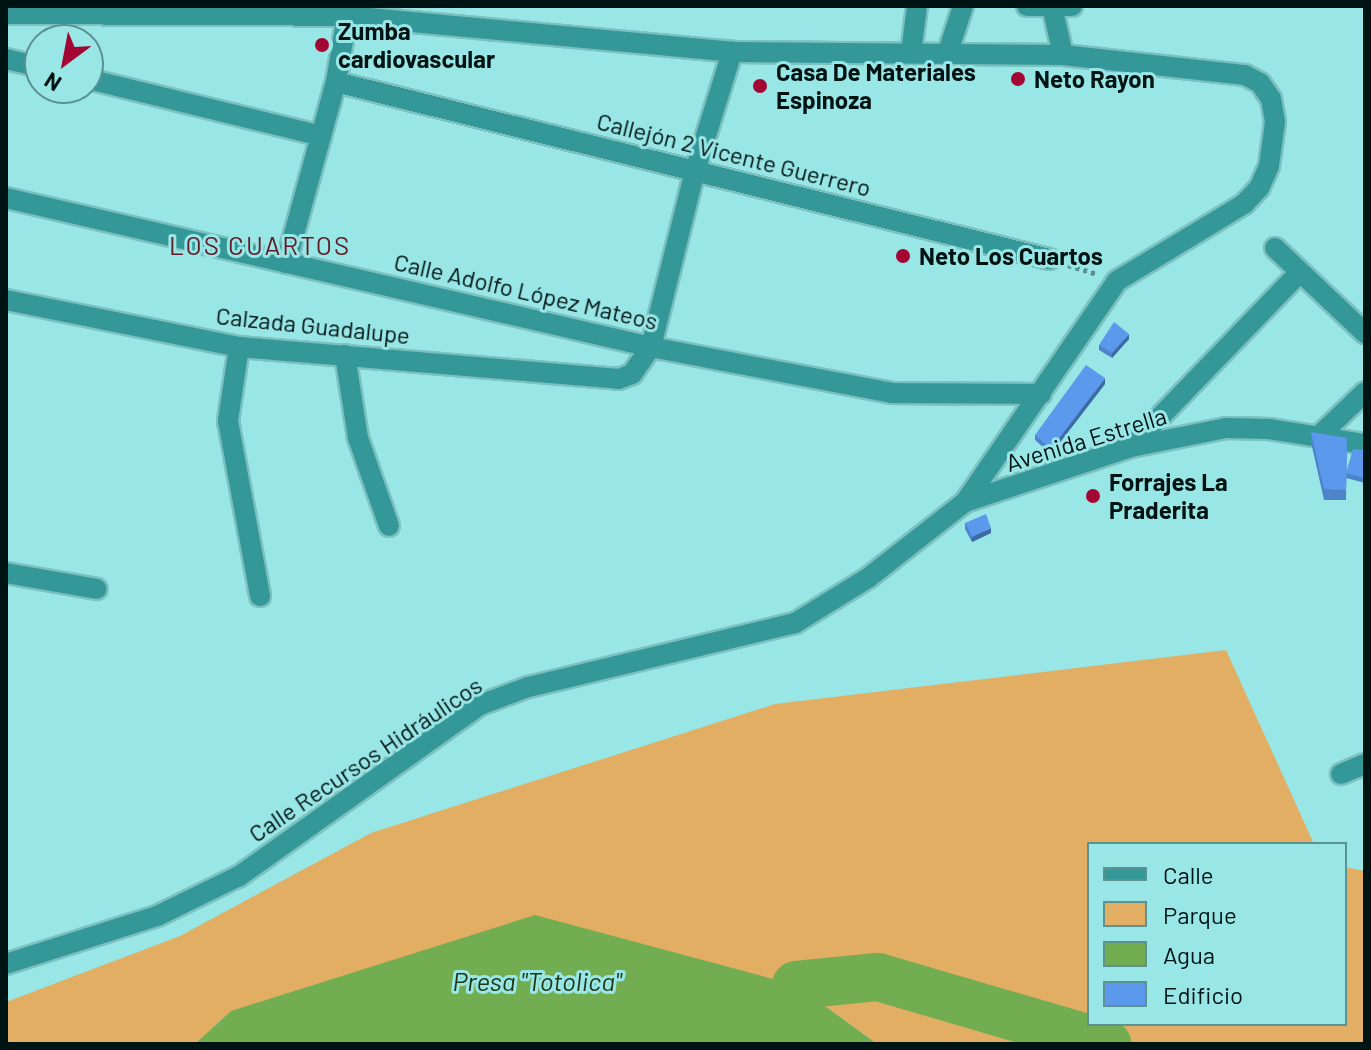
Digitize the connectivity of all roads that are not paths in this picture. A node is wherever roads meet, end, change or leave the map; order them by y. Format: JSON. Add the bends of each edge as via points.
{"nodes":[{"id":1,"x":917,"y":6,"type":"edge"},
{"id":2,"x":963,"y":6,"type":"edge"},
{"id":3,"x":1027,"y":6,"type":"edge"},
{"id":4,"x":1059,"y":7,"type":"edge"},
{"id":5,"x":88,"y":11,"type":"edge"},
{"id":6,"x":6,"y":14,"type":"edge"},
{"id":7,"x":347,"y":16,"type":"junction"},
{"id":8,"x":732,"y":52,"type":"junction"},
{"id":9,"x":948,"y":52,"type":"junction"},
{"id":10,"x":911,"y":53,"type":"junction"},
{"id":11,"x":1063,"y":55,"type":"junction"},
{"id":12,"x":336,"y":82,"type":"junction"},
{"id":13,"x":104,"y":83,"type":"edge"},
{"id":14,"x":321,"y":136,"type":"junction"},
{"id":15,"x":695,"y":171,"type":"junction"},
{"id":16,"x":6,"y":198,"type":"edge"},
{"id":17,"x":1275,"y":248,"type":"dead end"},
{"id":18,"x":1049,"y":259,"type":"road end"},
{"id":19,"x":286,"y":263,"type":"junction"},
{"id":20,"x":1300,"y":272,"type":"junction"},
{"id":21,"x":6,"y":300,"type":"edge"},
{"id":22,"x":1365,"y":333,"type":"edge"},
{"id":23,"x":239,"y":347,"type":"junction"},
{"id":24,"x":651,"y":347,"type":"junction"},
{"id":25,"x":345,"y":355,"type":"junction"},
{"id":26,"x":1365,"y":392,"type":"edge"},
{"id":27,"x":1041,"y":394,"type":"junction"},
{"id":28,"x":1320,"y":435,"type":"junction"},
{"id":29,"x":1365,"y":444,"type":"edge"},
{"id":30,"x":1131,"y":447,"type":"junction"},
{"id":31,"x":965,"y":502,"type":"junction"},
{"id":32,"x":389,"y":526,"type":"dead end"},
{"id":33,"x":6,"y":573,"type":"edge"},
{"id":34,"x":97,"y":589,"type":"dead end"},
{"id":35,"x":260,"y":596,"type":"dead end"},
{"id":36,"x":1365,"y":764,"type":"edge"},
{"id":37,"x":1341,"y":774,"type":"dead end"},
{"id":38,"x":6,"y":964,"type":"edge"}],
"edges":[{"from":1,"to":10,"type":"street"},
{"from":2,"to":9,"type":"street"},
{"from":3,"to":4,"type":"street"},
{"from":4,"to":11,"type":"street"},
{"from":5,"to":6,"type":"street"},
{"from":5,"to":7,"type":"street"},
{"from":7,"to":8,"type":"street"},
{"from":7,"to":12,"type":"street"},
{"from":8,"to":10,"type":"street"},
{"from":8,"to":15,"type":"street"},
{"from":9,"to":10,"type":"street"},
{"from":9,"to":11,"type":"street"},
{"from":11,"to":27,"type":"street","via":[[1245,75],[1260,83],[1271,99],[1274,147],[1259,188],[1244,204],[1117,281]]},
{"from":12,"to":14,"type":"street"},
{"from":12,"to":15,"type":"street","name":"Callejón 2 Vicente Guerrero"},
{"from":13,"to":14,"type":"street"},
{"from":14,"to":19,"type":"street"},
{"from":15,"to":18,"type":"street","name":"Callejón 2 Vicente Guerrero"},
{"from":15,"to":24,"type":"street"},
{"from":16,"to":19,"type":"street","name":"Calle Adolfo López Mateos"},
{"from":17,"to":20,"type":"street"},
{"from":19,"to":24,"type":"street","name":"Calle Adolfo López Mateos"},
{"from":20,"to":22,"type":"street"},
{"from":20,"to":30,"type":"street"},
{"from":21,"to":23,"type":"street","name":"Calzada Guadalupe"},
{"from":23,"to":25,"type":"street","name":"Calzada Guadalupe"},
{"from":23,"to":35,"type":"street","via":[[228,421]]},
{"from":24,"to":25,"type":"street","name":"Calzada Guadalupe","via":[[632,374],[619,379]]},
{"from":24,"to":27,"type":"street","name":"Calle Adolfo López Mateos","via":[[892,393]]},
{"from":25,"to":32,"type":"street","via":[[358,438]]},
{"from":26,"to":28,"type":"street"},
{"from":27,"to":31,"type":"street"},
{"from":28,"to":29,"type":"street","name":"Avenida Estrella"},
{"from":28,"to":30,"type":"street","name":"Avenida Estrella","via":[[1226,428]]},
{"from":30,"to":31,"type":"street","name":"Avenida Estrella"},
{"from":31,"to":38,"type":"street","name":"Calle Recursos Hidráulicos","via":[[868,578],[795,623],[528,687],[480,705],[239,876],[157,916]]},
{"from":33,"to":34,"type":"street"},
{"from":36,"to":37,"type":"street"}]}
